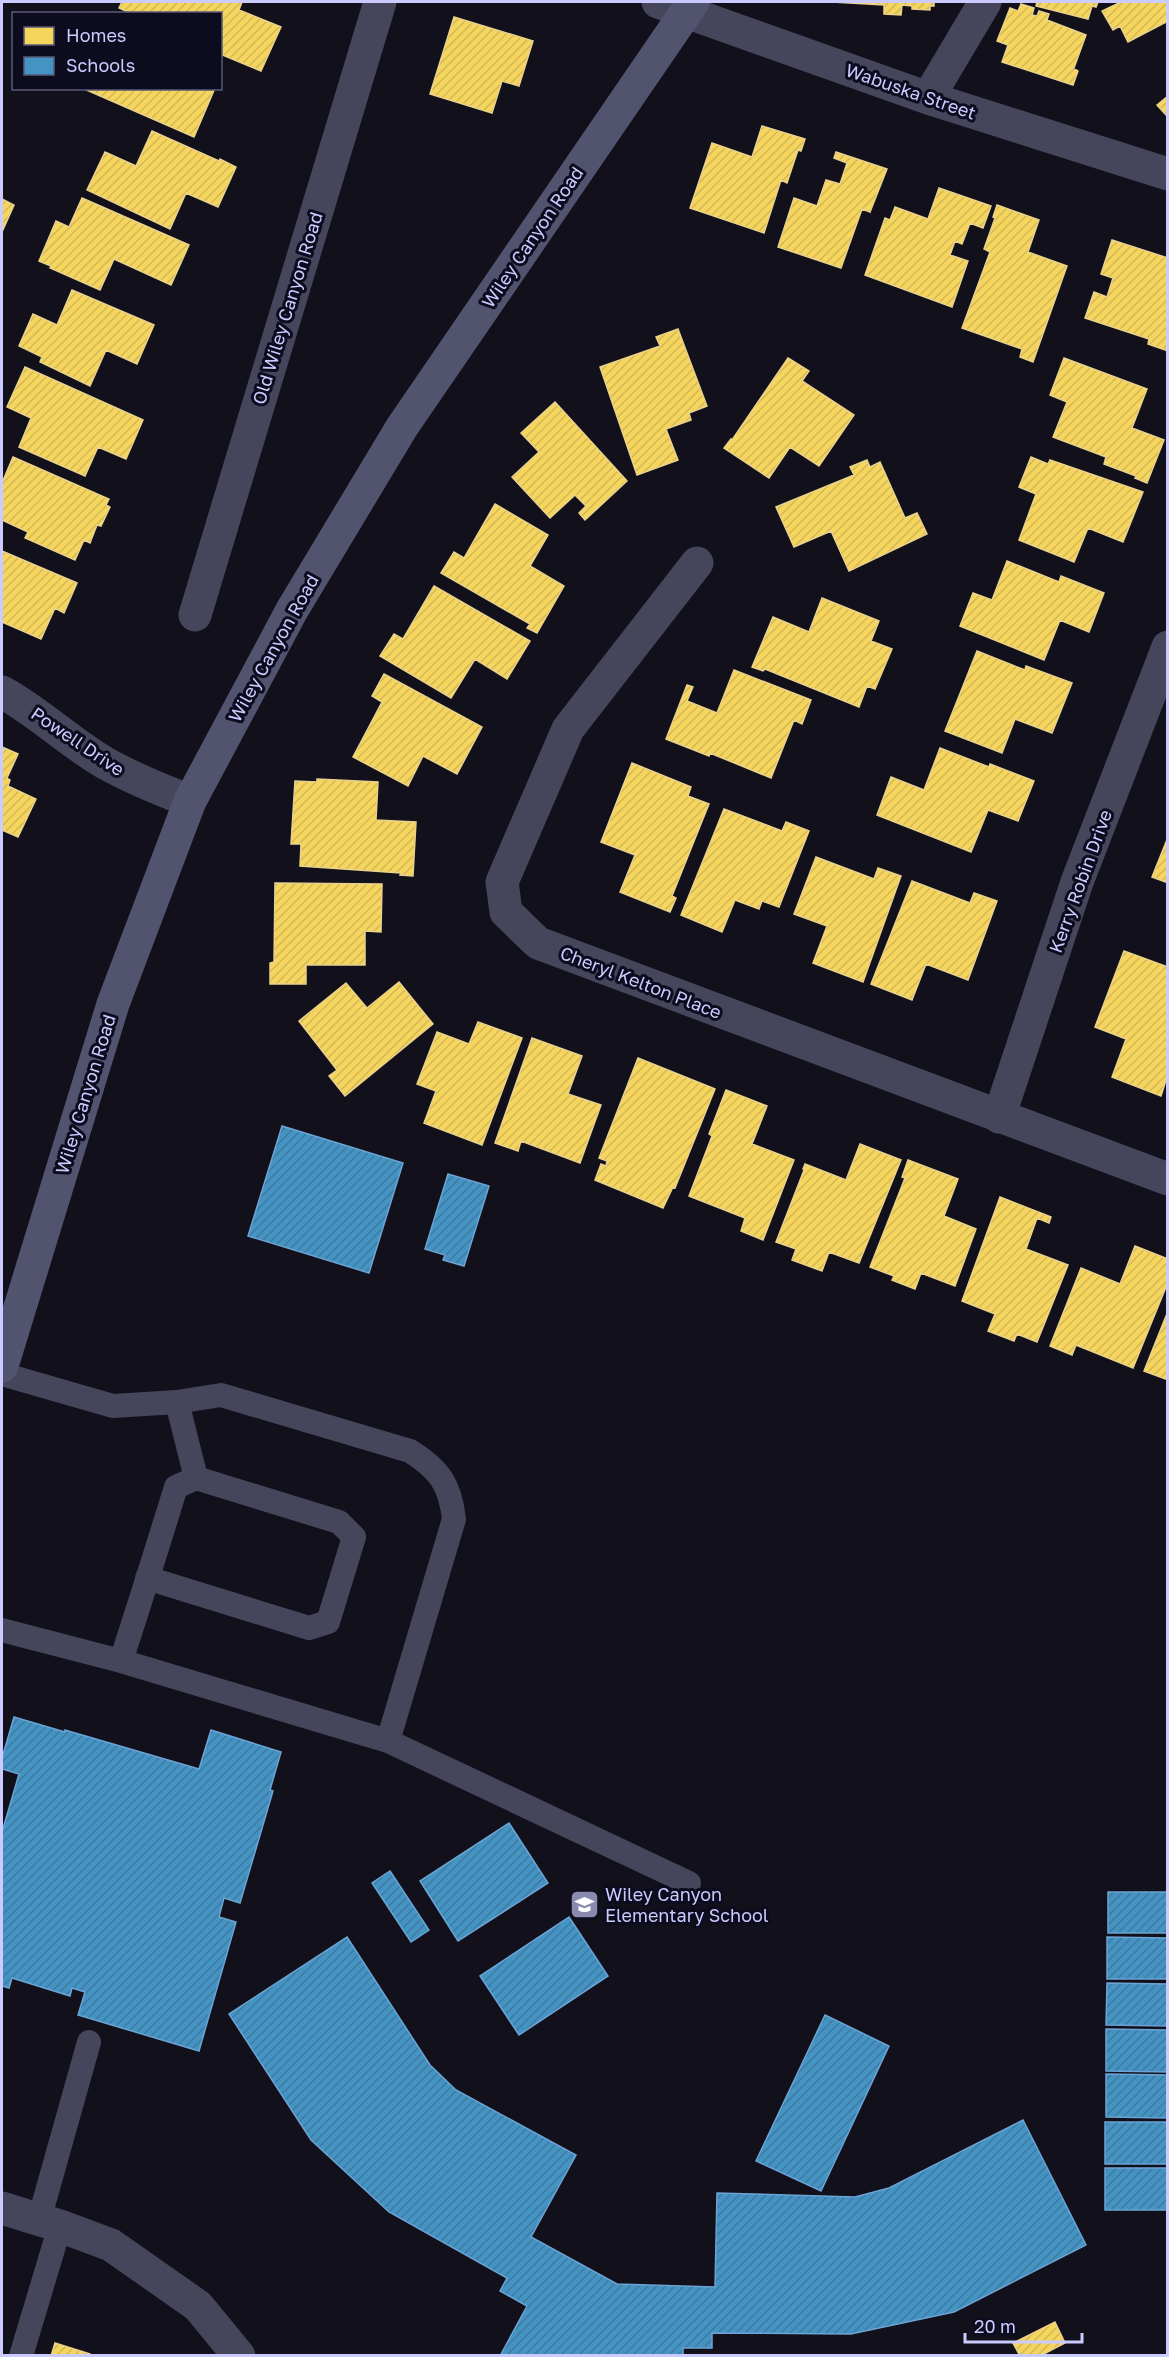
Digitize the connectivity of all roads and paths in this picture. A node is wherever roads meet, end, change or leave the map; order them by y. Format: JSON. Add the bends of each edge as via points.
{"nodes":[{"id":1,"x":380,"y":2,"type":"edge"},
{"id":2,"x":985,"y":2,"type":"edge"},
{"id":3,"x":679,"y":5,"type":"edge"},
{"id":4,"x":928,"y":98,"type":"junction"},
{"id":5,"x":1167,"y":174,"type":"edge"},
{"id":6,"x":697,"y":563,"type":"dead end"},
{"id":7,"x":195,"y":615,"type":"dead end"},
{"id":8,"x":1165,"y":665,"type":"edge"},
{"id":9,"x":2,"y":692,"type":"edge"},
{"id":10,"x":190,"y":801,"type":"junction"},
{"id":11,"x":999,"y":1117,"type":"junction"},
{"id":12,"x":1167,"y":1179,"type":"edge"},
{"id":13,"x":2,"y":1366,"type":"edge"},
{"id":14,"x":2,"y":1374,"type":"edge"},
{"id":15,"x":177,"y":1402,"type":"junction"},
{"id":16,"x":196,"y":1478,"type":"junction"},
{"id":17,"x":147,"y":1578,"type":"junction"},
{"id":18,"x":2,"y":1630,"type":"edge"},
{"id":19,"x":121,"y":1661,"type":"junction"},
{"id":20,"x":388,"y":1741,"type":"junction"},
{"id":21,"x":689,"y":1883,"type":"dead end"},
{"id":22,"x":89,"y":2042,"type":"dead end"},
{"id":23,"x":2,"y":2208,"type":"edge"},
{"id":24,"x":49,"y":2223,"type":"junction"},
{"id":25,"x":21,"y":2355,"type":"edge"},
{"id":26,"x":239,"y":2355,"type":"edge"}],
"edges":[{"from":1,"to":7,"type":"street","name":"Old Wiley Canyon Road"},
{"from":2,"to":4,"type":"street"},
{"from":3,"to":4,"type":"street","name":"Wabuska Street"},
{"from":3,"to":10,"type":"street","name":"Wiley Canyon Road","via":[[402,428],[292,610]]},
{"from":4,"to":5,"type":"street","name":"Wabuska Street"},
{"from":6,"to":11,"type":"street","name":"Cheryl Kelton Place","via":[[568,729],[502,882],[506,912],[538,943]]},
{"from":8,"to":11,"type":"street","name":"Kerry Robin Drive","via":[[1077,882]]},
{"from":9,"to":10,"type":"street","name":"Powell Drive","via":[[104,762]]},
{"from":10,"to":13,"type":"street","name":"Wiley Canyon Road","via":[[112,1004]]},
{"from":11,"to":12,"type":"street","name":"Cheryl Kelton Place"},
{"from":14,"to":15,"type":"lane","via":[[113,1406]]},
{"from":15,"to":16,"type":"lane"},
{"from":15,"to":20,"type":"lane","via":[[221,1395],[410,1451],[442,1478],[452,1498],[454,1519]]},
{"from":16,"to":17,"type":"lane","via":[[176,1487]]},
{"from":16,"to":17,"type":"lane","via":[[339,1522],[354,1538],[328,1622],[309,1628]]},
{"from":17,"to":19,"type":"lane"},
{"from":18,"to":19,"type":"lane"},
{"from":19,"to":20,"type":"lane"},
{"from":20,"to":21,"type":"lane"},
{"from":22,"to":24,"type":"lane"},
{"from":23,"to":24,"type":"street"},
{"from":24,"to":25,"type":"lane"},
{"from":24,"to":26,"type":"street","via":[[111,2245],[198,2306]]}]}
